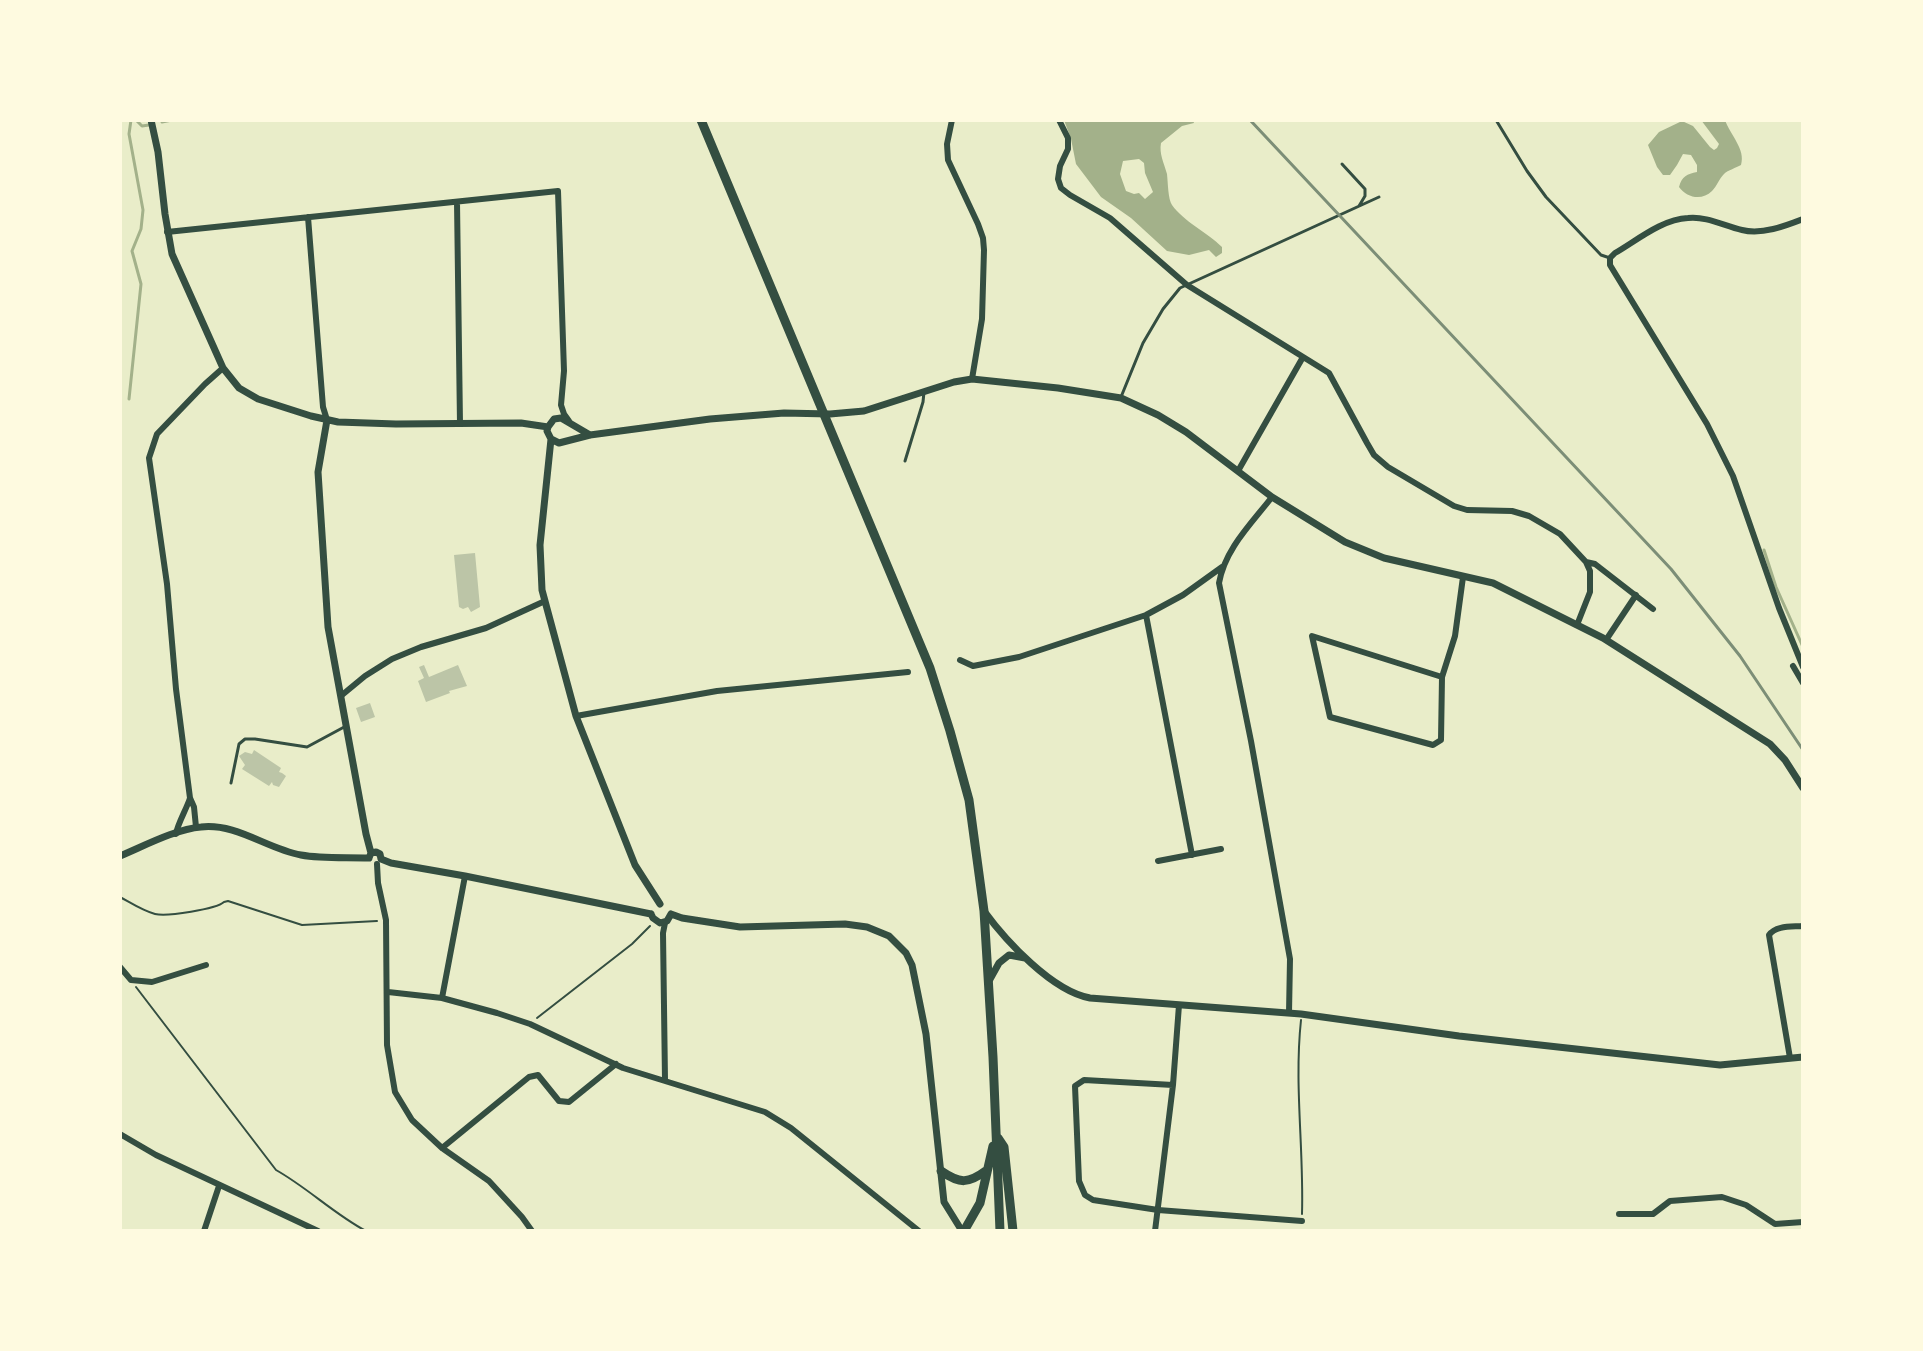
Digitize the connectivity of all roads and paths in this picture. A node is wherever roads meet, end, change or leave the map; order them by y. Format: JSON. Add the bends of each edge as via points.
{"nodes":[{"id":1,"x":151,"y":120,"type":"edge"},
{"id":2,"x":701,"y":120,"type":"edge"},
{"id":3,"x":952,"y":120,"type":"edge"},
{"id":4,"x":1059,"y":120,"type":"edge"},
{"id":5,"x":1496,"y":120,"type":"edge"},
{"id":6,"x":1342,"y":164,"type":"dead end"},
{"id":7,"x":1379,"y":197,"type":"dead end"},
{"id":8,"x":457,"y":202,"type":"junction"},
{"id":9,"x":1359,"y":206,"type":"junction"},
{"id":10,"x":308,"y":217,"type":"junction"},
{"id":11,"x":1803,"y":219,"type":"edge"},
{"id":12,"x":167,"y":232,"type":"junction"},
{"id":13,"x":1610,"y":258,"type":"junction"},
{"id":14,"x":1187,"y":285,"type":"junction"},
{"id":15,"x":1303,"y":357,"type":"junction"},
{"id":16,"x":223,"y":368,"type":"junction"},
{"id":17,"x":972,"y":379,"type":"junction"},
{"id":18,"x":924,"y":391,"type":"junction"},
{"id":19,"x":1121,"y":398,"type":"junction"},
{"id":20,"x":561,"y":405,"type":"junction"},
{"id":21,"x":554,"y":419,"type":"junction"},
{"id":22,"x":327,"y":420,"type":"junction"},
{"id":23,"x":570,"y":422,"type":"junction"},
{"id":24,"x":460,"y":424,"type":"junction"},
{"id":25,"x":548,"y":427,"type":"junction"},
{"id":26,"x":590,"y":435,"type":"junction"},
{"id":27,"x":551,"y":439,"type":"junction"},
{"id":28,"x":566,"y":441,"type":"junction"},
{"id":29,"x":905,"y":461,"type":"dead end"},
{"id":30,"x":550,"y":463,"type":"junction"},
{"id":31,"x":1238,"y":471,"type":"junction"},
{"id":32,"x":1272,"y":497,"type":"junction"},
{"id":33,"x":1586,"y":562,"type":"junction"},
{"id":34,"x":1222,"y":567,"type":"junction"},
{"id":35,"x":1463,"y":577,"type":"junction"},
{"id":36,"x":1636,"y":595,"type":"junction"},
{"id":37,"x":545,"y":601,"type":"junction"},
{"id":38,"x":1653,"y":609,"type":"dead end"},
{"id":39,"x":1146,"y":615,"type":"junction"},
{"id":40,"x":1577,"y":625,"type":"junction"},
{"id":41,"x":1606,"y":640,"type":"junction"},
{"id":42,"x":960,"y":660,"type":"dead end"},
{"id":43,"x":1793,"y":666,"type":"dead end"},
{"id":44,"x":1803,"y":667,"type":"edge"},
{"id":45,"x":908,"y":672,"type":"dead end"},
{"id":46,"x":1442,"y":677,"type":"junction"},
{"id":47,"x":1803,"y":683,"type":"edge"},
{"id":48,"x":342,"y":695,"type":"junction"},
{"id":49,"x":576,"y":716,"type":"junction"},
{"id":50,"x":346,"y":726,"type":"junction"},
{"id":51,"x":231,"y":783,"type":"dead end"},
{"id":52,"x":1803,"y":788,"type":"edge"},
{"id":53,"x":190,"y":798,"type":"junction"},
{"id":54,"x":185,"y":815,"type":"junction"},
{"id":55,"x":192,"y":829,"type":"junction"},
{"id":56,"x":176,"y":834,"type":"junction"},
{"id":57,"x":1221,"y":849,"type":"dead end"},
{"id":58,"x":1192,"y":855,"type":"junction"},
{"id":59,"x":120,"y":856,"type":"edge"},
{"id":60,"x":370,"y":856,"type":"junction"},
{"id":61,"x":379,"y":861,"type":"junction"},
{"id":62,"x":1158,"y":861,"type":"dead end"},
{"id":63,"x":465,"y":876,"type":"junction"},
{"id":64,"x":120,"y":897,"type":"edge"},
{"id":65,"x":660,"y":904,"type":"junction"},
{"id":66,"x":984,"y":911,"type":"junction"},
{"id":67,"x":651,"y":914,"type":"junction"},
{"id":68,"x":671,"y":914,"type":"junction"},
{"id":69,"x":386,"y":920,"type":"junction"},
{"id":70,"x":665,"y":923,"type":"junction"},
{"id":71,"x":650,"y":926,"type":"dead end"},
{"id":72,"x":1803,"y":926,"type":"edge"},
{"id":73,"x":1026,"y":958,"type":"junction"},
{"id":74,"x":206,"y":965,"type":"dead end"},
{"id":75,"x":120,"y":967,"type":"edge"},
{"id":76,"x":131,"y":980,"type":"junction"},
{"id":77,"x":989,"y":981,"type":"junction"},
{"id":78,"x":388,"y":992,"type":"junction"},
{"id":79,"x":442,"y":998,"type":"junction"},
{"id":80,"x":1179,"y":1005,"type":"junction"},
{"id":81,"x":1289,"y":1013,"type":"junction"},
{"id":82,"x":1301,"y":1014,"type":"junction"},
{"id":83,"x":530,"y":1024,"type":"junction"},
{"id":84,"x":1802,"y":1056,"type":"edge"},
{"id":85,"x":1790,"y":1058,"type":"junction"},
{"id":86,"x":616,"y":1064,"type":"junction"},
{"id":87,"x":665,"y":1080,"type":"junction"},
{"id":88,"x":1173,"y":1085,"type":"junction"},
{"id":89,"x":120,"y":1134,"type":"edge"},
{"id":90,"x":996,"y":1135,"type":"junction"},
{"id":91,"x":442,"y":1148,"type":"junction"},
{"id":92,"x":987,"y":1170,"type":"junction"},
{"id":93,"x":941,"y":1171,"type":"junction"},
{"id":94,"x":219,"y":1186,"type":"junction"},
{"id":95,"x":1158,"y":1210,"type":"junction"},
{"id":96,"x":1619,"y":1214,"type":"dead end"},
{"id":97,"x":1302,"y":1221,"type":"joint"},
{"id":98,"x":1803,"y":1222,"type":"edge"},
{"id":99,"x":204,"y":1231,"type":"edge"},
{"id":100,"x":318,"y":1231,"type":"edge"},
{"id":101,"x":366,"y":1231,"type":"edge"},
{"id":102,"x":532,"y":1231,"type":"edge"},
{"id":103,"x":919,"y":1231,"type":"edge"},
{"id":104,"x":963,"y":1231,"type":"edge"},
{"id":105,"x":1000,"y":1231,"type":"edge"},
{"id":106,"x":1013,"y":1231,"type":"edge"},
{"id":107,"x":1155,"y":1231,"type":"edge"}],
"edges":[{"from":1,"to":12,"type":"street"},
{"from":2,"to":66,"type":"main road","via":[[930,668],[969,800]]},
{"from":3,"to":17,"type":"street","via":[[948,160],[978,224],[984,250],[982,319]]},
{"from":4,"to":14,"type":"street","via":[[1068,138],[1058,179],[1061,188],[1110,218]]},
{"from":5,"to":13,"type":"lane","via":[[1546,197],[1601,255]]},
{"from":6,"to":9,"type":"lane","via":[[1365,189]]},
{"from":7,"to":9,"type":"lane"},
{"from":8,"to":10,"type":"street"},
{"from":8,"to":20,"type":"street","via":[[558,191]]},
{"from":8,"to":24,"type":"street"},
{"from":9,"to":14,"type":"lane"},
{"from":10,"to":12,"type":"street"},
{"from":10,"to":22,"type":"street"},
{"from":11,"to":13,"type":"street","via":[[1755,232],[1698,218],[1680,219]]},
{"from":12,"to":16,"type":"street"},
{"from":13,"to":44,"type":"street","via":[[1733,476]]},
{"from":14,"to":15,"type":"street"},
{"from":14,"to":19,"type":"lane","via":[[1163,309],[1143,343]]},
{"from":15,"to":31,"type":"street"},
{"from":15,"to":33,"type":"street","via":[[1329,373],[1374,455],[1388,467],[1454,506],[1529,516],[1560,534]]},
{"from":16,"to":22,"type":"street","via":[[239,388],[258,399]]},
{"from":16,"to":53,"type":"street","via":[[157,434],[149,458]]},
{"from":17,"to":18,"type":"street"},
{"from":17,"to":19,"type":"street"},
{"from":18,"to":26,"type":"street","via":[[864,411],[710,419]]},
{"from":18,"to":29,"type":"lane"},
{"from":19,"to":31,"type":"street","via":[[1186,432]]},
{"from":20,"to":21,"type":"street"},
{"from":20,"to":23,"type":"street"},
{"from":21,"to":23,"type":"street"},
{"from":21,"to":25,"type":"street"},
{"from":22,"to":24,"type":"street"},
{"from":22,"to":48,"type":"street","via":[[318,472],[328,627]]},
{"from":23,"to":26,"type":"street"},
{"from":23,"to":28,"type":"street","via":[[573,433]]},
{"from":24,"to":25,"type":"street"},
{"from":25,"to":27,"type":"street"},
{"from":26,"to":28,"type":"street"},
{"from":27,"to":28,"type":"street"},
{"from":27,"to":30,"type":"street"},
{"from":28,"to":30,"type":"street"},
{"from":30,"to":37,"type":"street","via":[[540,545]]},
{"from":31,"to":32,"type":"street"},
{"from":32,"to":34,"type":"street"},
{"from":32,"to":35,"type":"street","via":[[1365,551]]},
{"from":33,"to":36,"type":"street"},
{"from":33,"to":40,"type":"street","via":[[1590,592]]},
{"from":34,"to":39,"type":"street"},
{"from":34,"to":81,"type":"street","via":[[1219,583],[1290,959]]},
{"from":35,"to":40,"type":"street","via":[[1493,583]]},
{"from":35,"to":46,"type":"street","via":[[1455,636]]},
{"from":36,"to":38,"type":"street"},
{"from":36,"to":41,"type":"street"},
{"from":37,"to":48,"type":"street","via":[[486,628],[392,659]]},
{"from":37,"to":49,"type":"street"},
{"from":39,"to":42,"type":"street","via":[[1019,657],[973,666]]},
{"from":39,"to":58,"type":"street"},
{"from":40,"to":41,"type":"street"},
{"from":41,"to":52,"type":"street","via":[[1770,744]]},
{"from":43,"to":47,"type":"street"},
{"from":45,"to":49,"type":"street","via":[[717,691]]},
{"from":46,"to":46,"type":"street","via":[[1327,641],[1312,636],[1330,717],[1433,745],[1441,740]]},
{"from":48,"to":50,"type":"street"},
{"from":49,"to":65,"type":"street","via":[[635,865]]},
{"from":50,"to":51,"type":"lane","via":[[307,747],[245,739],[239,744]]},
{"from":50,"to":60,"type":"street"},
{"from":53,"to":54,"type":"street"},
{"from":53,"to":55,"type":"street"},
{"from":54,"to":55,"type":"street"},
{"from":54,"to":56,"type":"street"},
{"from":55,"to":56,"type":"street"},
{"from":55,"to":60,"type":"street","via":[[225,828],[300,855]]},
{"from":56,"to":59,"type":"street"},
{"from":57,"to":58,"type":"street"},
{"from":58,"to":62,"type":"street"},
{"from":60,"to":61,"type":"street","via":[[372,863]]},
{"from":61,"to":63,"type":"street"},
{"from":61,"to":69,"type":"street"},
{"from":63,"to":67,"type":"street"},
{"from":63,"to":79,"type":"street"},
{"from":64,"to":69,"type":"path","via":[[155,914],[228,901],[302,925]]},
{"from":65,"to":67,"type":"street"},
{"from":65,"to":68,"type":"street"},
{"from":66,"to":73,"type":"street"},
{"from":66,"to":77,"type":"main road"},
{"from":67,"to":70,"type":"street","via":[[656,922]]},
{"from":68,"to":70,"type":"street"},
{"from":68,"to":93,"type":"street","via":[[740,927],[845,924],[889,936],[912,965],[926,1034]]},
{"from":69,"to":78,"type":"street"},
{"from":70,"to":87,"type":"street"},
{"from":71,"to":83,"type":"path"},
{"from":72,"to":85,"type":"street","via":[[1769,935]]},
{"from":73,"to":77,"type":"street","via":[[1009,955]]},
{"from":73,"to":80,"type":"street","via":[[1076,995]]},
{"from":74,"to":76,"type":"street","via":[[152,982]]},
{"from":75,"to":76,"type":"street"},
{"from":76,"to":101,"type":"path","via":[[276,1170]]},
{"from":77,"to":90,"type":"main road"},
{"from":78,"to":79,"type":"street"},
{"from":78,"to":91,"type":"street","via":[[388,1058],[395,1092],[412,1120]]},
{"from":79,"to":83,"type":"street"},
{"from":80,"to":81,"type":"street"},
{"from":80,"to":88,"type":"street"},
{"from":81,"to":82,"type":"street"},
{"from":82,"to":85,"type":"street","via":[[1720,1065]]},
{"from":82,"to":97,"type":"path","via":[[1297,1068]]},
{"from":83,"to":86,"type":"street"},
{"from":84,"to":85,"type":"street"},
{"from":86,"to":87,"type":"street"},
{"from":86,"to":91,"type":"street","via":[[569,1102],[559,1101],[538,1075],[529,1077]]},
{"from":87,"to":103,"type":"street","via":[[765,1112]]},
{"from":88,"to":95,"type":"street"},
{"from":88,"to":95,"type":"street","via":[[1084,1080],[1075,1086],[1079,1181],[1085,1195]]},
{"from":89,"to":94,"type":"street"},
{"from":90,"to":92,"type":"main road"},
{"from":90,"to":105,"type":"main road"},
{"from":90,"to":106,"type":"main road","via":[[1004,1147]]},
{"from":91,"to":102,"type":"street","via":[[489,1181]]},
{"from":92,"to":93,"type":"main road","via":[[959,1181]]},
{"from":92,"to":104,"type":"main road","via":[[980,1203]]},
{"from":93,"to":104,"type":"street","via":[[944,1202]]},
{"from":94,"to":99,"type":"street"},
{"from":94,"to":100,"type":"street"},
{"from":95,"to":97,"type":"street"},
{"from":95,"to":107,"type":"street"},
{"from":96,"to":98,"type":"street","via":[[1653,1214],[1670,1201],[1722,1197],[1775,1224]]}]}
